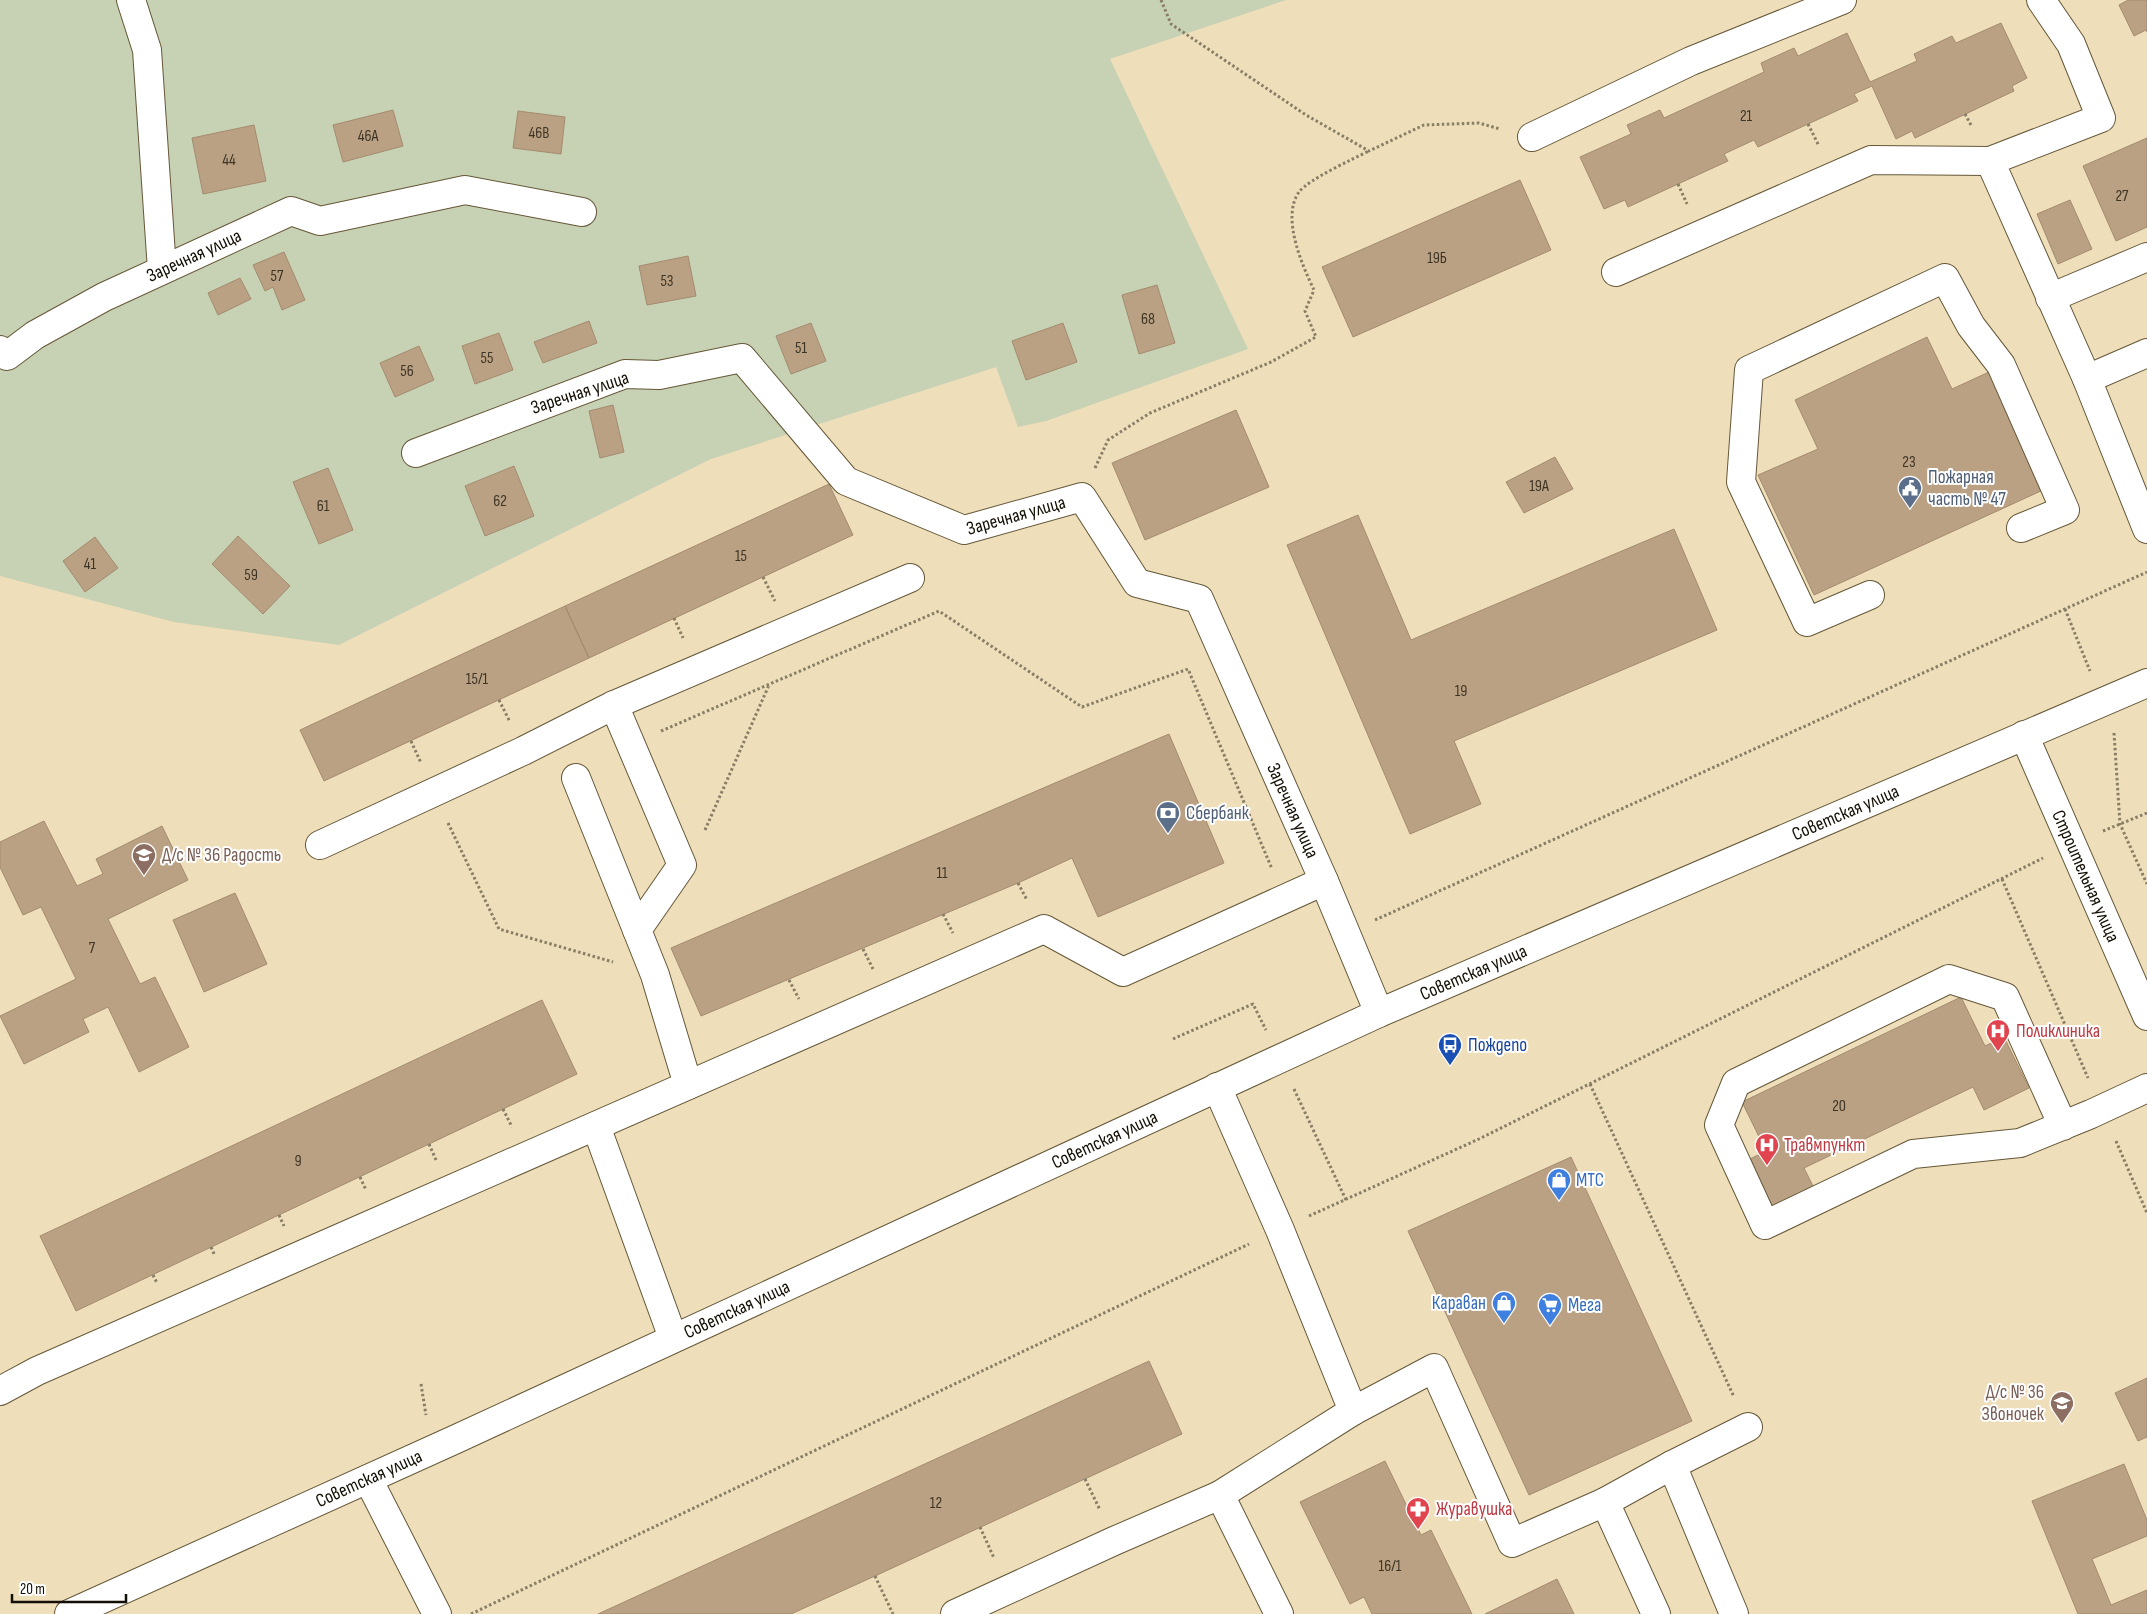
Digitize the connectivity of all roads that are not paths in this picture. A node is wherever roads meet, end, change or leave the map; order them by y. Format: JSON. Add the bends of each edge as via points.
{"nodes":[{"id":1,"x":131,"y":0,"type":"edge"},
{"id":2,"x":1842,"y":0,"type":"edge"},
{"id":3,"x":2041,"y":0,"type":"edge"},
{"id":4,"x":1532,"y":136,"type":"road end"},
{"id":5,"x":1990,"y":161,"type":"junction"},
{"id":6,"x":582,"y":212,"type":"dead end"},
{"id":7,"x":2147,"y":256,"type":"edge"},
{"id":8,"x":162,"y":270,"type":"junction"},
{"id":9,"x":1616,"y":272,"type":"dead end"},
{"id":10,"x":2050,"y":298,"type":"junction"},
{"id":11,"x":0,"y":350,"type":"edge"},
{"id":12,"x":2147,"y":353,"type":"edge"},
{"id":13,"x":2086,"y":379,"type":"junction"},
{"id":14,"x":416,"y":453,"type":"dead end"},
{"id":15,"x":2021,"y":528,"type":"dead end"},
{"id":16,"x":2147,"y":529,"type":"edge"},
{"id":17,"x":910,"y":578,"type":"dead end"},
{"id":18,"x":1870,"y":595,"type":"dead end"},
{"id":19,"x":2147,"y":683,"type":"edge"},
{"id":20,"x":614,"y":705,"type":"junction"},
{"id":21,"x":2024,"y":735,"type":"junction"},
{"id":22,"x":576,"y":778,"type":"dead end"},
{"id":23,"x":320,"y":845,"type":"dead end"},
{"id":24,"x":1324,"y":882,"type":"junction"},
{"id":25,"x":637,"y":930,"type":"junction"},
{"id":26,"x":1379,"y":1013,"type":"junction"},
{"id":27,"x":2147,"y":1016,"type":"edge"},
{"id":28,"x":688,"y":1086,"type":"junction"},
{"id":29,"x":1217,"y":1087,"type":"junction"},
{"id":30,"x":2147,"y":1088,"type":"edge"},
{"id":31,"x":596,"y":1126,"type":"junction"},
{"id":32,"x":2063,"y":1126,"type":"junction"},
{"id":33,"x":672,"y":1338,"type":"junction"},
{"id":34,"x":0,"y":1391,"type":"edge"},
{"id":35,"x":1353,"y":1411,"type":"junction"},
{"id":36,"x":1748,"y":1427,"type":"road end"},
{"id":37,"x":1672,"y":1465,"type":"junction"},
{"id":38,"x":368,"y":1479,"type":"junction"},
{"id":39,"x":1220,"y":1495,"type":"junction"},
{"id":40,"x":1605,"y":1502,"type":"junction"},
{"id":41,"x":69,"y":1614,"type":"edge"},
{"id":42,"x":437,"y":1614,"type":"edge"},
{"id":43,"x":955,"y":1614,"type":"edge"},
{"id":44,"x":1279,"y":1614,"type":"edge"},
{"id":45,"x":1656,"y":1614,"type":"edge"},
{"id":46,"x":1734,"y":1614,"type":"edge"}],
"edges":[{"from":1,"to":8,"type":"main road","via":[[147,50]]},
{"from":2,"to":4,"type":"main road","via":[[1691,60]]},
{"from":3,"to":5,"type":"main road","via":[[2071,44],[2101,118]]},
{"from":5,"to":9,"type":"main road","via":[[1871,160]]},
{"from":5,"to":10,"type":"main road"},
{"from":6,"to":8,"type":"main road","name":"Заречная улица","via":[[465,190],[320,221],[291,211]]},
{"from":7,"to":10,"type":"main road"},
{"from":8,"to":11,"type":"main road","name":"Заречная улица","via":[[35,335],[7,356]]},
{"from":10,"to":13,"type":"main road"},
{"from":12,"to":13,"type":"main road"},
{"from":13,"to":16,"type":"main road"},
{"from":14,"to":24,"type":"main road","name":"Заречная улица","via":[[625,374],[659,375],[742,358],[846,481],[964,530],[1082,498],[1137,583],[1199,599]]},
{"from":15,"to":18,"type":"main road","via":[[2065,510],[2001,365],[1970,326],[1945,278],[1749,370],[1741,482],[1807,622]]},
{"from":17,"to":20,"type":"main road"},
{"from":19,"to":21,"type":"main road","name":"Советская улица"},
{"from":20,"to":23,"type":"main road"},
{"from":20,"to":25,"type":"main road","via":[[682,865]]},
{"from":21,"to":26,"type":"main road","name":"Советская улица"},
{"from":21,"to":27,"type":"main road","name":"Строительная улица"},
{"from":22,"to":25,"type":"main road"},
{"from":24,"to":26,"type":"main road","name":"Заречная улица"},
{"from":24,"to":28,"type":"main road","via":[[1123,972],[1044,929]]},
{"from":25,"to":28,"type":"main road","via":[[655,975]]},
{"from":26,"to":29,"type":"main road","name":"Советская улица"},
{"from":28,"to":31,"type":"main road"},
{"from":29,"to":33,"type":"main road","name":"Советская улица"},
{"from":29,"to":35,"type":"main road","via":[[1280,1230]]},
{"from":30,"to":32,"type":"main road"},
{"from":31,"to":33,"type":"main road"},
{"from":31,"to":34,"type":"main road","via":[[37,1371]]},
{"from":32,"to":32,"type":"main road","via":[[2020,1143],[1913,1154],[1765,1225],[1719,1125],[1736,1083],[1949,979],[2005,997]]},
{"from":33,"to":38,"type":"main road","name":"Советская улица"},
{"from":35,"to":39,"type":"main road"},
{"from":35,"to":40,"type":"main road","via":[[1434,1368],[1512,1542]]},
{"from":36,"to":37,"type":"main road"},
{"from":37,"to":40,"type":"main road"},
{"from":37,"to":46,"type":"main road"},
{"from":38,"to":41,"type":"main road","name":"Советская улица"},
{"from":38,"to":42,"type":"main road"},
{"from":39,"to":43,"type":"main road"},
{"from":39,"to":44,"type":"main road"},
{"from":40,"to":45,"type":"main road"}]}
